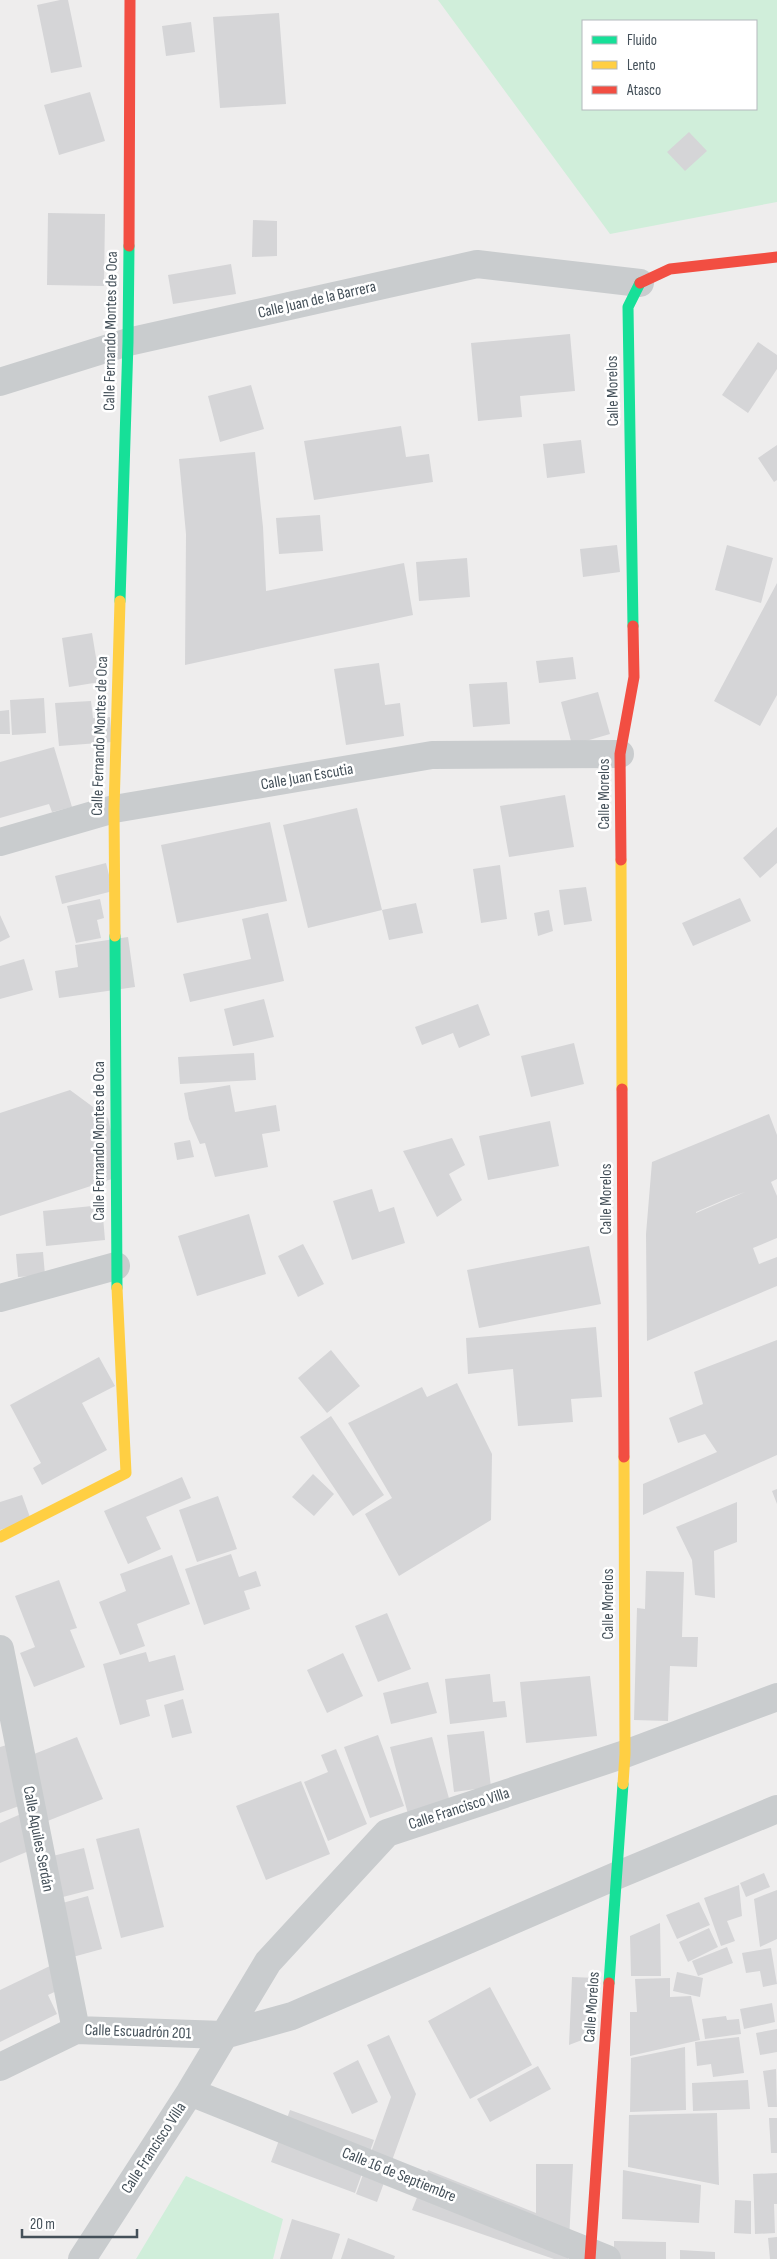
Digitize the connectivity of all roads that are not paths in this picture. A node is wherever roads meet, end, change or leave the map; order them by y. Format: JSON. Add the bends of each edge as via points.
{"nodes":[{"id":1,"x":130,"y":0,"type":"edge"},
{"id":2,"x":777,"y":257,"type":"edge"},
{"id":3,"x":640,"y":283,"type":"junction"},
{"id":4,"x":128,"y":342,"type":"junction"},
{"id":5,"x":0,"y":382,"type":"edge"},
{"id":6,"x":620,"y":754,"type":"junction"},
{"id":7,"x":114,"y":810,"type":"junction"},
{"id":8,"x":0,"y":842,"type":"edge"},
{"id":9,"x":116,"y":1266,"type":"junction"},
{"id":10,"x":0,"y":1298,"type":"edge"},
{"id":11,"x":0,"y":1537,"type":"edge"},
{"id":12,"x":0,"y":1648,"type":"edge"},
{"id":13,"x":777,"y":1696,"type":"edge"},
{"id":14,"x":625,"y":1754,"type":"junction"},
{"id":15,"x":777,"y":1809,"type":"edge"},
{"id":16,"x":618,"y":1875,"type":"junction"},
{"id":17,"x":76,"y":2030,"type":"junction"},
{"id":18,"x":224,"y":2035,"type":"junction"},
{"id":19,"x":0,"y":2067,"type":"edge"},
{"id":20,"x":190,"y":2092,"type":"junction"},
{"id":21,"x":596,"y":2257,"type":"edge"},
{"id":22,"x":82,"y":2259,"type":"edge"}],
"edges":[{"from":1,"to":4,"type":"street","name":"Calle Fernando Montes de Oca"},
{"from":2,"to":3,"type":"street","via":[[670,269]]},
{"from":3,"to":4,"type":"street","name":"Calle Juan de la Barrera","via":[[477,264]]},
{"from":3,"to":6,"type":"street","name":"Calle Morelos","via":[[628,307],[634,677]]},
{"from":4,"to":5,"type":"street","name":"Calle Juan de la Barrera"},
{"from":4,"to":7,"type":"street","name":"Calle Fernando Montes de Oca"},
{"from":6,"to":7,"type":"street","name":"Calle Juan Escutia","via":[[432,755]]},
{"from":6,"to":14,"type":"street","name":"Calle Morelos"},
{"from":7,"to":8,"type":"street","name":"Calle Juan Escutia"},
{"from":7,"to":9,"type":"street","name":"Calle Fernando Montes de Oca"},
{"from":9,"to":10,"type":"street"},
{"from":9,"to":11,"type":"street","name":"Calle Fernando Montes de Oca","via":[[126,1473]]},
{"from":12,"to":17,"type":"street","name":"Calle Aquiles Serdán"},
{"from":13,"to":14,"type":"street","name":"Calle Francisco Villa"},
{"from":14,"to":16,"type":"street","name":"Calle Morelos"},
{"from":14,"to":18,"type":"street","name":"Calle Francisco Villa","via":[[387,1833],[268,1962]]},
{"from":15,"to":16,"type":"street"},
{"from":16,"to":18,"type":"street","via":[[292,2016]]},
{"from":16,"to":21,"type":"street","name":"Calle Morelos"},
{"from":17,"to":18,"type":"street","name":"Calle Escuadrón 201"},
{"from":17,"to":19,"type":"street","name":"Calle Escuadrón 201"},
{"from":18,"to":20,"type":"street","name":"Calle Francisco Villa"},
{"from":20,"to":21,"type":"street","name":"Calle 16 de Septiembre"},
{"from":20,"to":22,"type":"street","name":"Calle Francisco Villa"}]}
